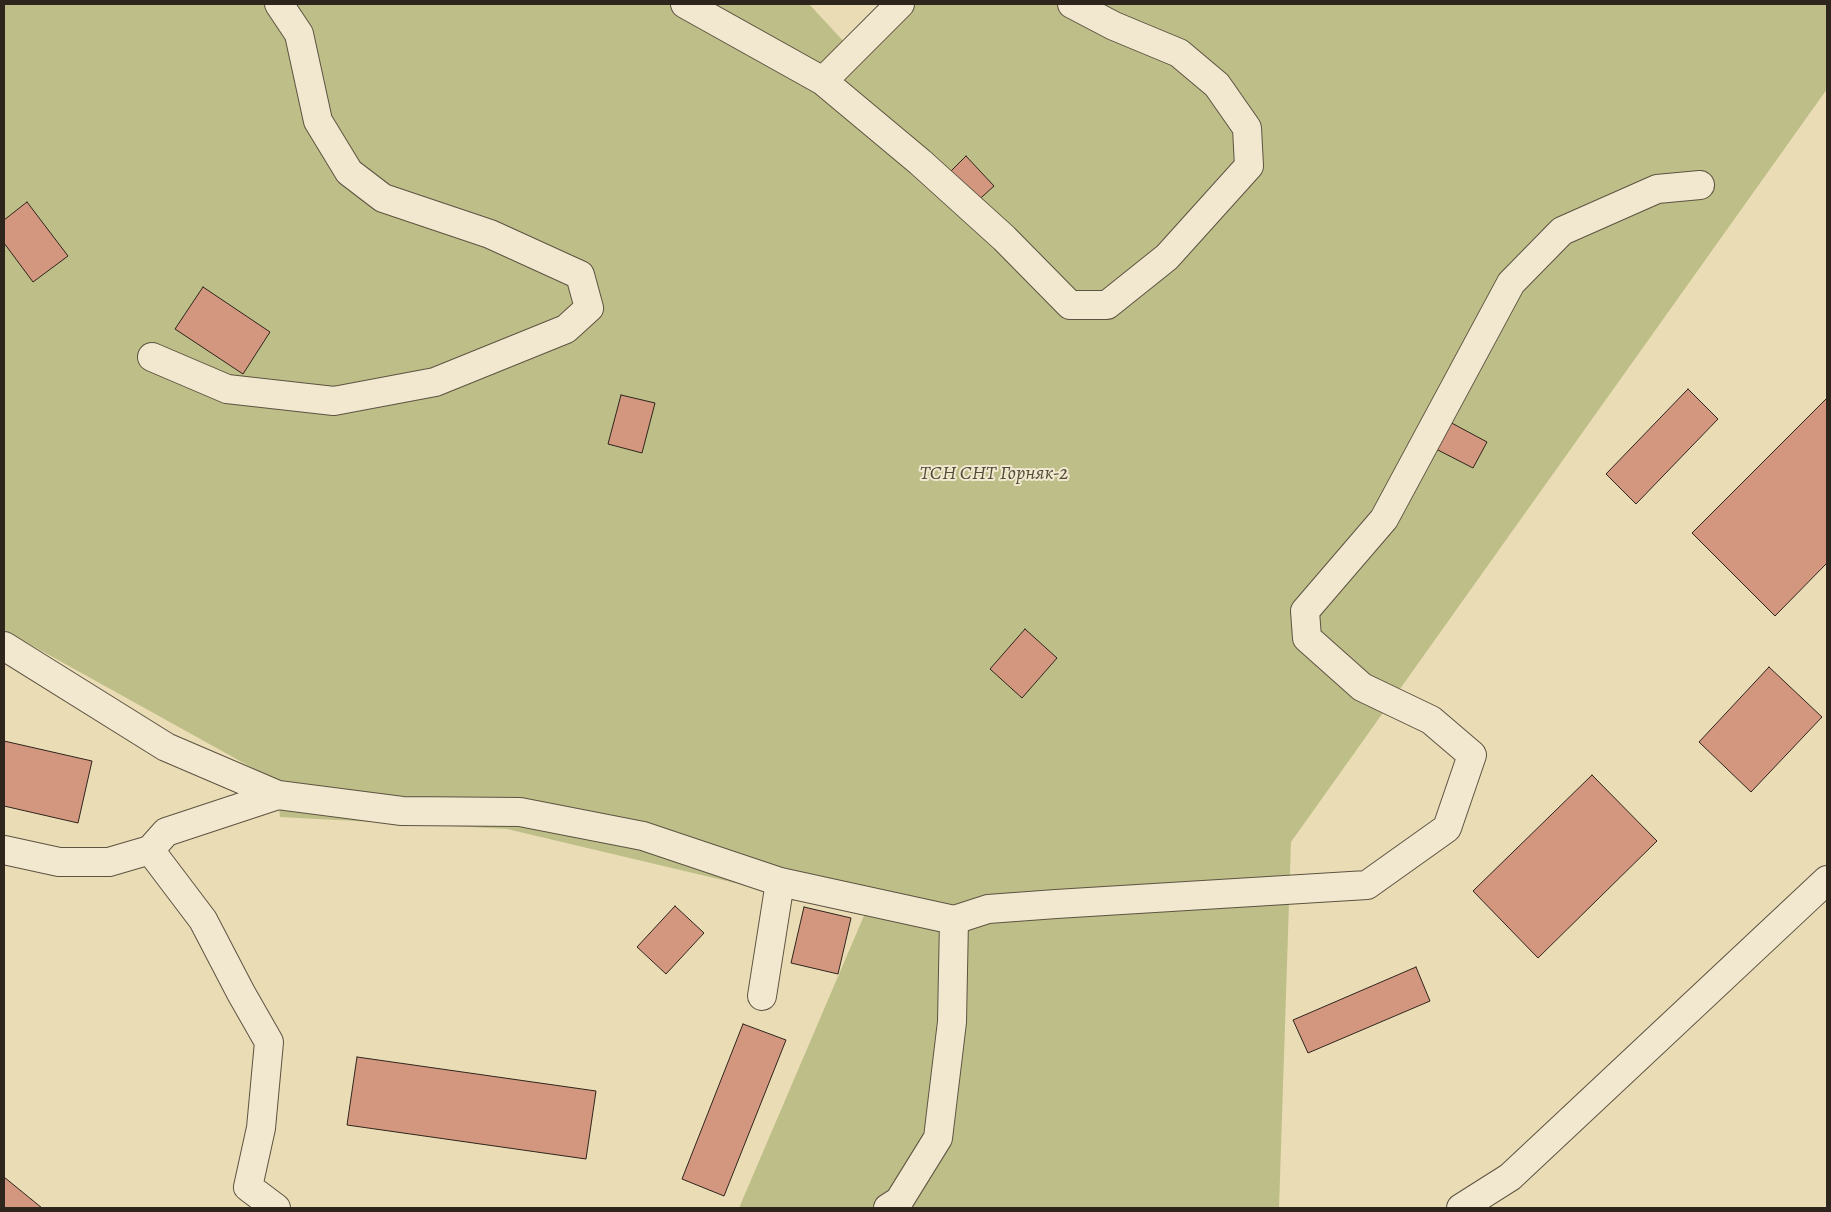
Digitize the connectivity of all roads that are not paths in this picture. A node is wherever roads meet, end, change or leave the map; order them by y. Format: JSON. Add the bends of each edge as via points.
{"nodes":[{"id":1,"x":279,"y":4,"type":"edge"},
{"id":2,"x":685,"y":4,"type":"edge"},
{"id":3,"x":900,"y":4,"type":"edge"},
{"id":4,"x":1072,"y":4,"type":"edge"},
{"id":5,"x":823,"y":81,"type":"junction"},
{"id":6,"x":1700,"y":185,"type":"dead end"},
{"id":7,"x":152,"y":357,"type":"dead end"},
{"id":8,"x":4,"y":646,"type":"edge"},
{"id":9,"x":278,"y":795,"type":"junction"},
{"id":10,"x":4,"y":850,"type":"edge"},
{"id":11,"x":150,"y":850,"type":"junction"},
{"id":12,"x":1827,"y":880,"type":"edge"},
{"id":13,"x":780,"y":882,"type":"junction"},
{"id":14,"x":954,"y":920,"type":"junction"},
{"id":15,"x":762,"y":996,"type":"dead end"},
{"id":16,"x":276,"y":1208,"type":"edge"},
{"id":17,"x":888,"y":1208,"type":"edge"},
{"id":18,"x":1461,"y":1208,"type":"edge"}],
"edges":[{"from":1,"to":7,"type":"street","via":[[299,34],[318,121],[349,172],[383,198],[490,234],[580,275],[589,308],[566,329],[435,382],[334,401],[227,390]]},
{"from":2,"to":5,"type":"street"},
{"from":3,"to":5,"type":"street"},
{"from":4,"to":5,"type":"street","via":[[1114,26],[1179,53],[1217,85],[1247,128],[1249,166],[1167,257],[1107,305],[1070,305],[934,174]]},
{"from":6,"to":14,"type":"street","via":[[1657,189],[1562,231],[1511,283],[1384,519],[1305,611],[1307,638],[1362,686],[1430,720],[1472,755],[1447,828],[1367,886],[1046,904],[988,910]]},
{"from":8,"to":9,"type":"street","via":[[166,746]]},
{"from":9,"to":11,"type":"street","via":[[166,832]]},
{"from":9,"to":13,"type":"street","via":[[402,812],[520,812],[643,836]]},
{"from":10,"to":11,"type":"street","via":[[59,862],[109,862]]},
{"from":11,"to":16,"type":"street","via":[[203,920],[269,1042],[261,1128],[248,1187]]},
{"from":12,"to":18,"type":"street","via":[[1510,1177]]},
{"from":13,"to":14,"type":"street"},
{"from":13,"to":15,"type":"street"},
{"from":14,"to":17,"type":"street","via":[[952,1022],[938,1138],[899,1201]]}]}
